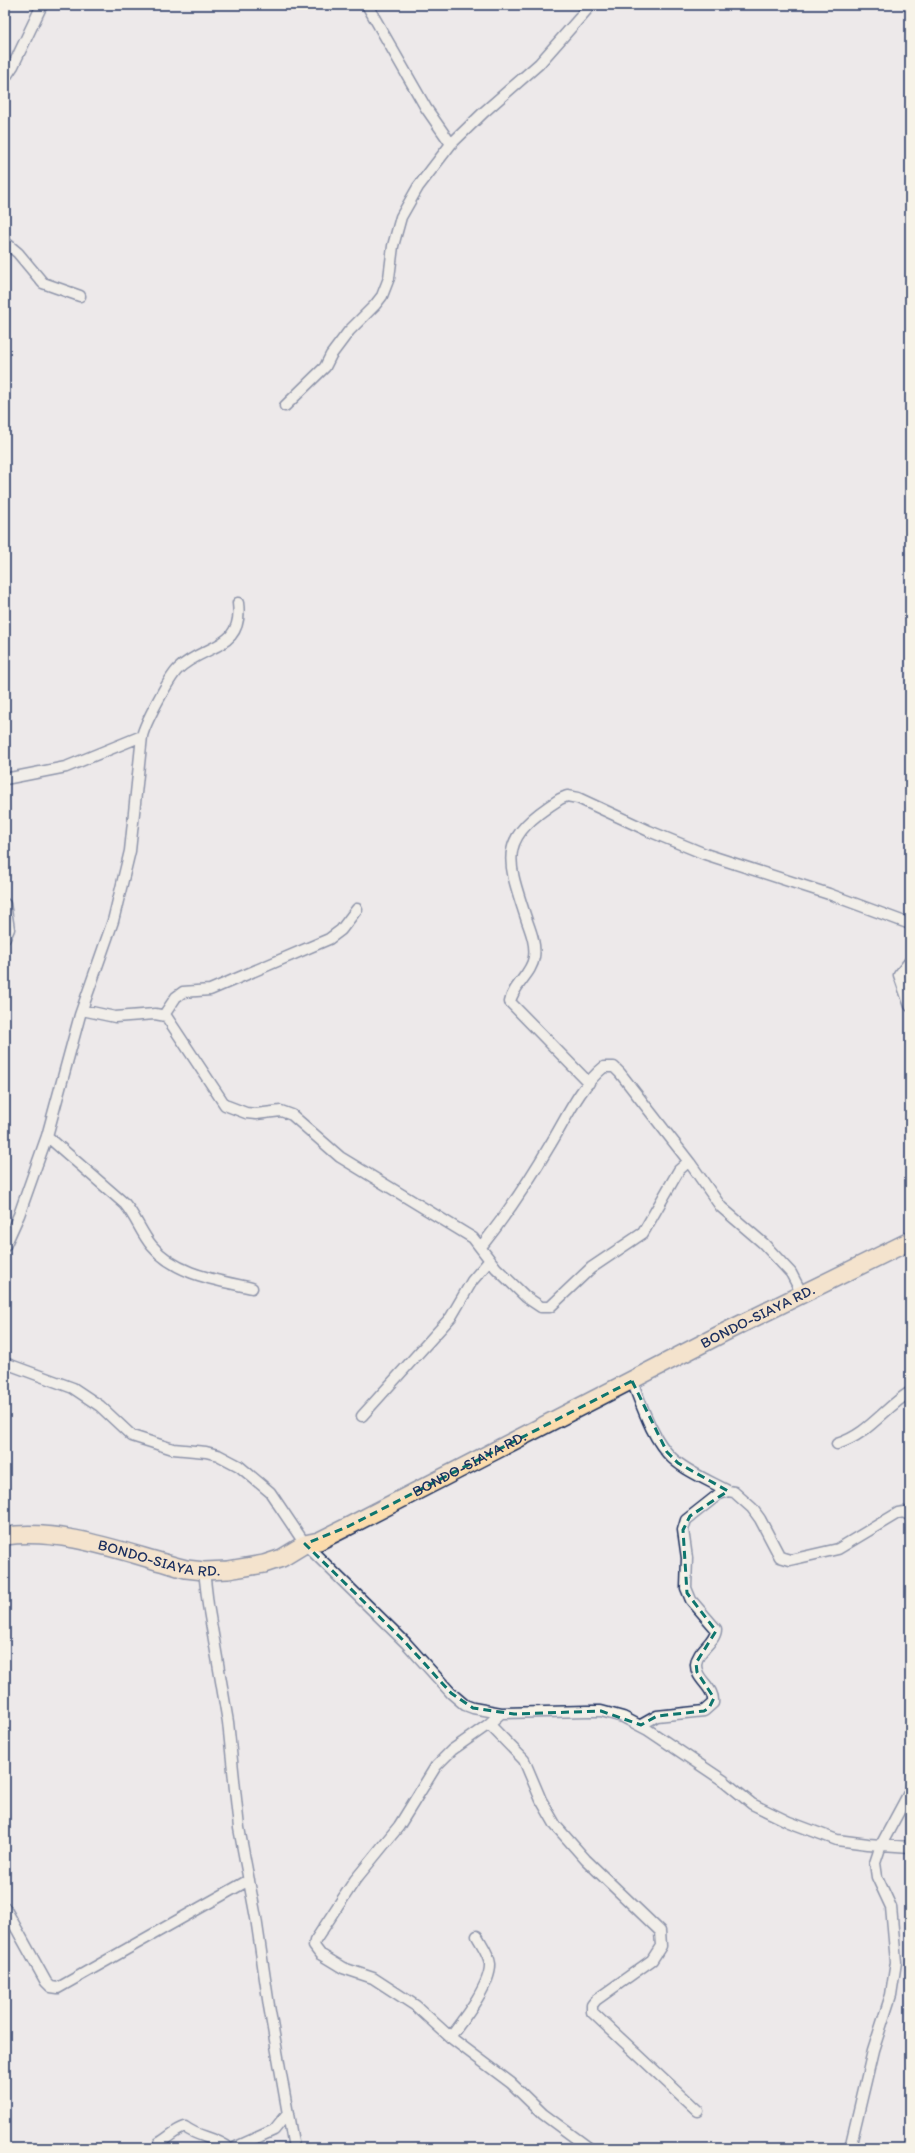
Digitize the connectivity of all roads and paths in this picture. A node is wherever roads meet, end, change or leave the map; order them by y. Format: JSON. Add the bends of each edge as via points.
{"nodes":[{"id":1,"x":42,"y":5,"type":"edge"},
{"id":2,"x":367,"y":5,"type":"edge"},
{"id":3,"x":591,"y":5,"type":"edge"},
{"id":4,"x":5,"y":78,"type":"edge"},
{"id":5,"x":451,"y":144,"type":"junction"},
{"id":6,"x":5,"y":242,"type":"edge"},
{"id":7,"x":80,"y":296,"type":"dead end"},
{"id":8,"x":285,"y":406,"type":"dead end"},
{"id":9,"x":238,"y":603,"type":"dead end"},
{"id":10,"x":142,"y":736,"type":"junction"},
{"id":11,"x":5,"y":779,"type":"edge"},
{"id":12,"x":5,"y":904,"type":"edge"},
{"id":13,"x":357,"y":909,"type":"dead end"},
{"id":14,"x":910,"y":924,"type":"edge"},
{"id":15,"x":5,"y":938,"type":"edge"},
{"id":16,"x":910,"y":961,"type":"edge"},
{"id":17,"x":910,"y":1006,"type":"edge"},
{"id":18,"x":82,"y":1010,"type":"junction"},
{"id":19,"x":164,"y":1015,"type":"junction"},
{"id":20,"x":589,"y":1083,"type":"junction"},
{"id":21,"x":47,"y":1136,"type":"junction"},
{"id":22,"x":690,"y":1163,"type":"junction"},
{"id":23,"x":910,"y":1241,"type":"edge"},
{"id":24,"x":5,"y":1246,"type":"edge"},
{"id":25,"x":481,"y":1247,"type":"junction"},
{"id":26,"x":490,"y":1260,"type":"junction"},
{"id":27,"x":252,"y":1288,"type":"dead end"},
{"id":28,"x":802,"y":1294,"type":"junction"},
{"id":29,"x":5,"y":1363,"type":"edge"},
{"id":30,"x":632,"y":1381,"type":"junction"},
{"id":31,"x":910,"y":1392,"type":"edge"},
{"id":32,"x":362,"y":1416,"type":"dead end"},
{"id":33,"x":837,"y":1444,"type":"dead end"},
{"id":34,"x":728,"y":1491,"type":"junction"},
{"id":35,"x":910,"y":1516,"type":"edge"},
{"id":36,"x":5,"y":1536,"type":"edge"},
{"id":37,"x":305,"y":1544,"type":"junction"},
{"id":38,"x":204,"y":1571,"type":"junction"},
{"id":39,"x":500,"y":1713,"type":"junction"},
{"id":40,"x":489,"y":1724,"type":"junction"},
{"id":41,"x":641,"y":1725,"type":"junction"},
{"id":42,"x":910,"y":1792,"type":"edge"},
{"id":43,"x":880,"y":1845,"type":"junction"},
{"id":44,"x":910,"y":1847,"type":"edge"},
{"id":45,"x":249,"y":1880,"type":"junction"},
{"id":46,"x":5,"y":1908,"type":"edge"},
{"id":47,"x":477,"y":1936,"type":"dead end"},
{"id":48,"x":450,"y":2037,"type":"junction"},
{"id":49,"x":698,"y":2111,"type":"dead end"},
{"id":50,"x":287,"y":2114,"type":"junction"},
{"id":51,"x":158,"y":2142,"type":"edge"},
{"id":52,"x":229,"y":2148,"type":"edge"},
{"id":53,"x":234,"y":2148,"type":"edge"},
{"id":54,"x":294,"y":2148,"type":"edge"},
{"id":55,"x":589,"y":2148,"type":"edge"},
{"id":56,"x":850,"y":2148,"type":"edge"}],
"edges":[{"from":1,"to":4,"type":"street"},
{"from":2,"to":5,"type":"street","via":[[426,108]]},
{"from":3,"to":5,"type":"street","via":[[539,64]]},
{"from":5,"to":8,"type":"street","via":[[418,187],[401,217],[393,246],[389,278],[382,296],[349,331],[331,354],[325,367]]},
{"from":6,"to":7,"type":"street","via":[[18,253],[43,283]]},
{"from":9,"to":10,"type":"street","via":[[240,616],[236,632],[177,670],[148,720]]},
{"from":10,"to":11,"type":"street","via":[[66,767]]},
{"from":10,"to":18,"type":"street","via":[[130,851],[109,936]]},
{"from":12,"to":15,"type":"street","via":[[9,929]]},
{"from":13,"to":19,"type":"street","via":[[341,930],[329,939],[210,990],[183,992],[176,997]]},
{"from":14,"to":20,"type":"street","via":[[829,894],[705,854],[578,798],[567,796],[560,799],[522,828],[512,848],[512,877],[531,934],[534,957],[510,1002]]},
{"from":16,"to":17,"type":"street","via":[[899,975]]},
{"from":18,"to":19,"type":"street","via":[[115,1017]]},
{"from":18,"to":21,"type":"street"},
{"from":19,"to":25,"type":"street","via":[[226,1105],[246,1113],[287,1112],[340,1157],[465,1232]]},
{"from":20,"to":22,"type":"street","via":[[604,1067],[614,1067]]},
{"from":20,"to":25,"type":"street","via":[[514,1205]]},
{"from":21,"to":24,"type":"street","via":[[19,1215]]},
{"from":21,"to":27,"type":"street","via":[[125,1204],[151,1244],[166,1259],[190,1272]]},
{"from":22,"to":26,"type":"street","via":[[679,1170],[649,1225],[639,1237],[591,1268],[550,1307],[541,1307],[526,1297]]},
{"from":22,"to":28,"type":"street","via":[[721,1207],[763,1243],[791,1273]]},
{"from":23,"to":28,"type":"highway","name":"BONDO-SIAYA RD."},
{"from":25,"to":26,"type":"street"},
{"from":26,"to":32,"type":"street","via":[[472,1281],[452,1317]]},
{"from":28,"to":30,"type":"highway","name":"BONDO-SIAYA RD."},
{"from":29,"to":37,"type":"street","via":[[73,1388],[100,1406],[132,1436],[172,1450],[206,1452],[226,1457],[270,1492]]},
{"from":30,"to":34,"type":"street","via":[[667,1452],[678,1463]]},
{"from":30,"to":37,"type":"highway","name":"BONDO-SIAYA RD.","via":[[349,1526]]},
{"from":31,"to":33,"type":"street","via":[[891,1405],[865,1431]]},
{"from":34,"to":35,"type":"street","via":[[740,1496],[752,1508],[777,1552],[785,1560],[838,1549],[898,1513],[904,1512]]},
{"from":34,"to":41,"type":"street","via":[[719,1494],[690,1516],[683,1530],[687,1558],[687,1593],[713,1623],[716,1631],[696,1663],[697,1672],[712,1694],[713,1703],[704,1711],[657,1716]]},
{"from":36,"to":38,"type":"highway","name":"BONDO-SIAYA RD.","via":[[72,1539],[186,1569]]},
{"from":37,"to":38,"type":"highway","name":"BONDO-SIAYA RD.","via":[[282,1558],[264,1564]]},
{"from":37,"to":39,"type":"street","via":[[406,1643],[459,1701],[473,1708]]},
{"from":38,"to":45,"type":"street","via":[[228,1722],[235,1806]]},
{"from":39,"to":40,"type":"street"},
{"from":39,"to":41,"type":"street","via":[[601,1712],[623,1717]]},
{"from":40,"to":48,"type":"street","via":[[452,1750],[436,1766],[399,1826],[355,1880],[314,1946],[320,1954],[343,1968],[373,1978],[406,1998]]},
{"from":40,"to":49,"type":"street","via":[[524,1760],[541,1800],[556,1826],[586,1860],[660,1932],[661,1946],[652,1960],[596,2000],[591,2009],[594,2016]]},
{"from":41,"to":43,"type":"street","via":[[724,1781],[752,1804],[789,1822],[837,1840]]},
{"from":42,"to":43,"type":"street"},
{"from":43,"to":44,"type":"street"},
{"from":43,"to":56,"type":"street","via":[[875,1869],[892,1907],[894,1974]]},
{"from":45,"to":46,"type":"street","via":[[58,1988],[51,1987],[46,1982]]},
{"from":45,"to":50,"type":"street"},
{"from":47,"to":48,"type":"street","via":[[487,1952],[490,1971],[475,2003]]},
{"from":48,"to":55,"type":"street","via":[[511,2084],[543,2114]]},
{"from":50,"to":53,"type":"street","via":[[274,2130]]},
{"from":50,"to":54,"type":"street"},
{"from":51,"to":52,"type":"street","via":[[185,2127],[193,2133],[215,2138]]}]}
